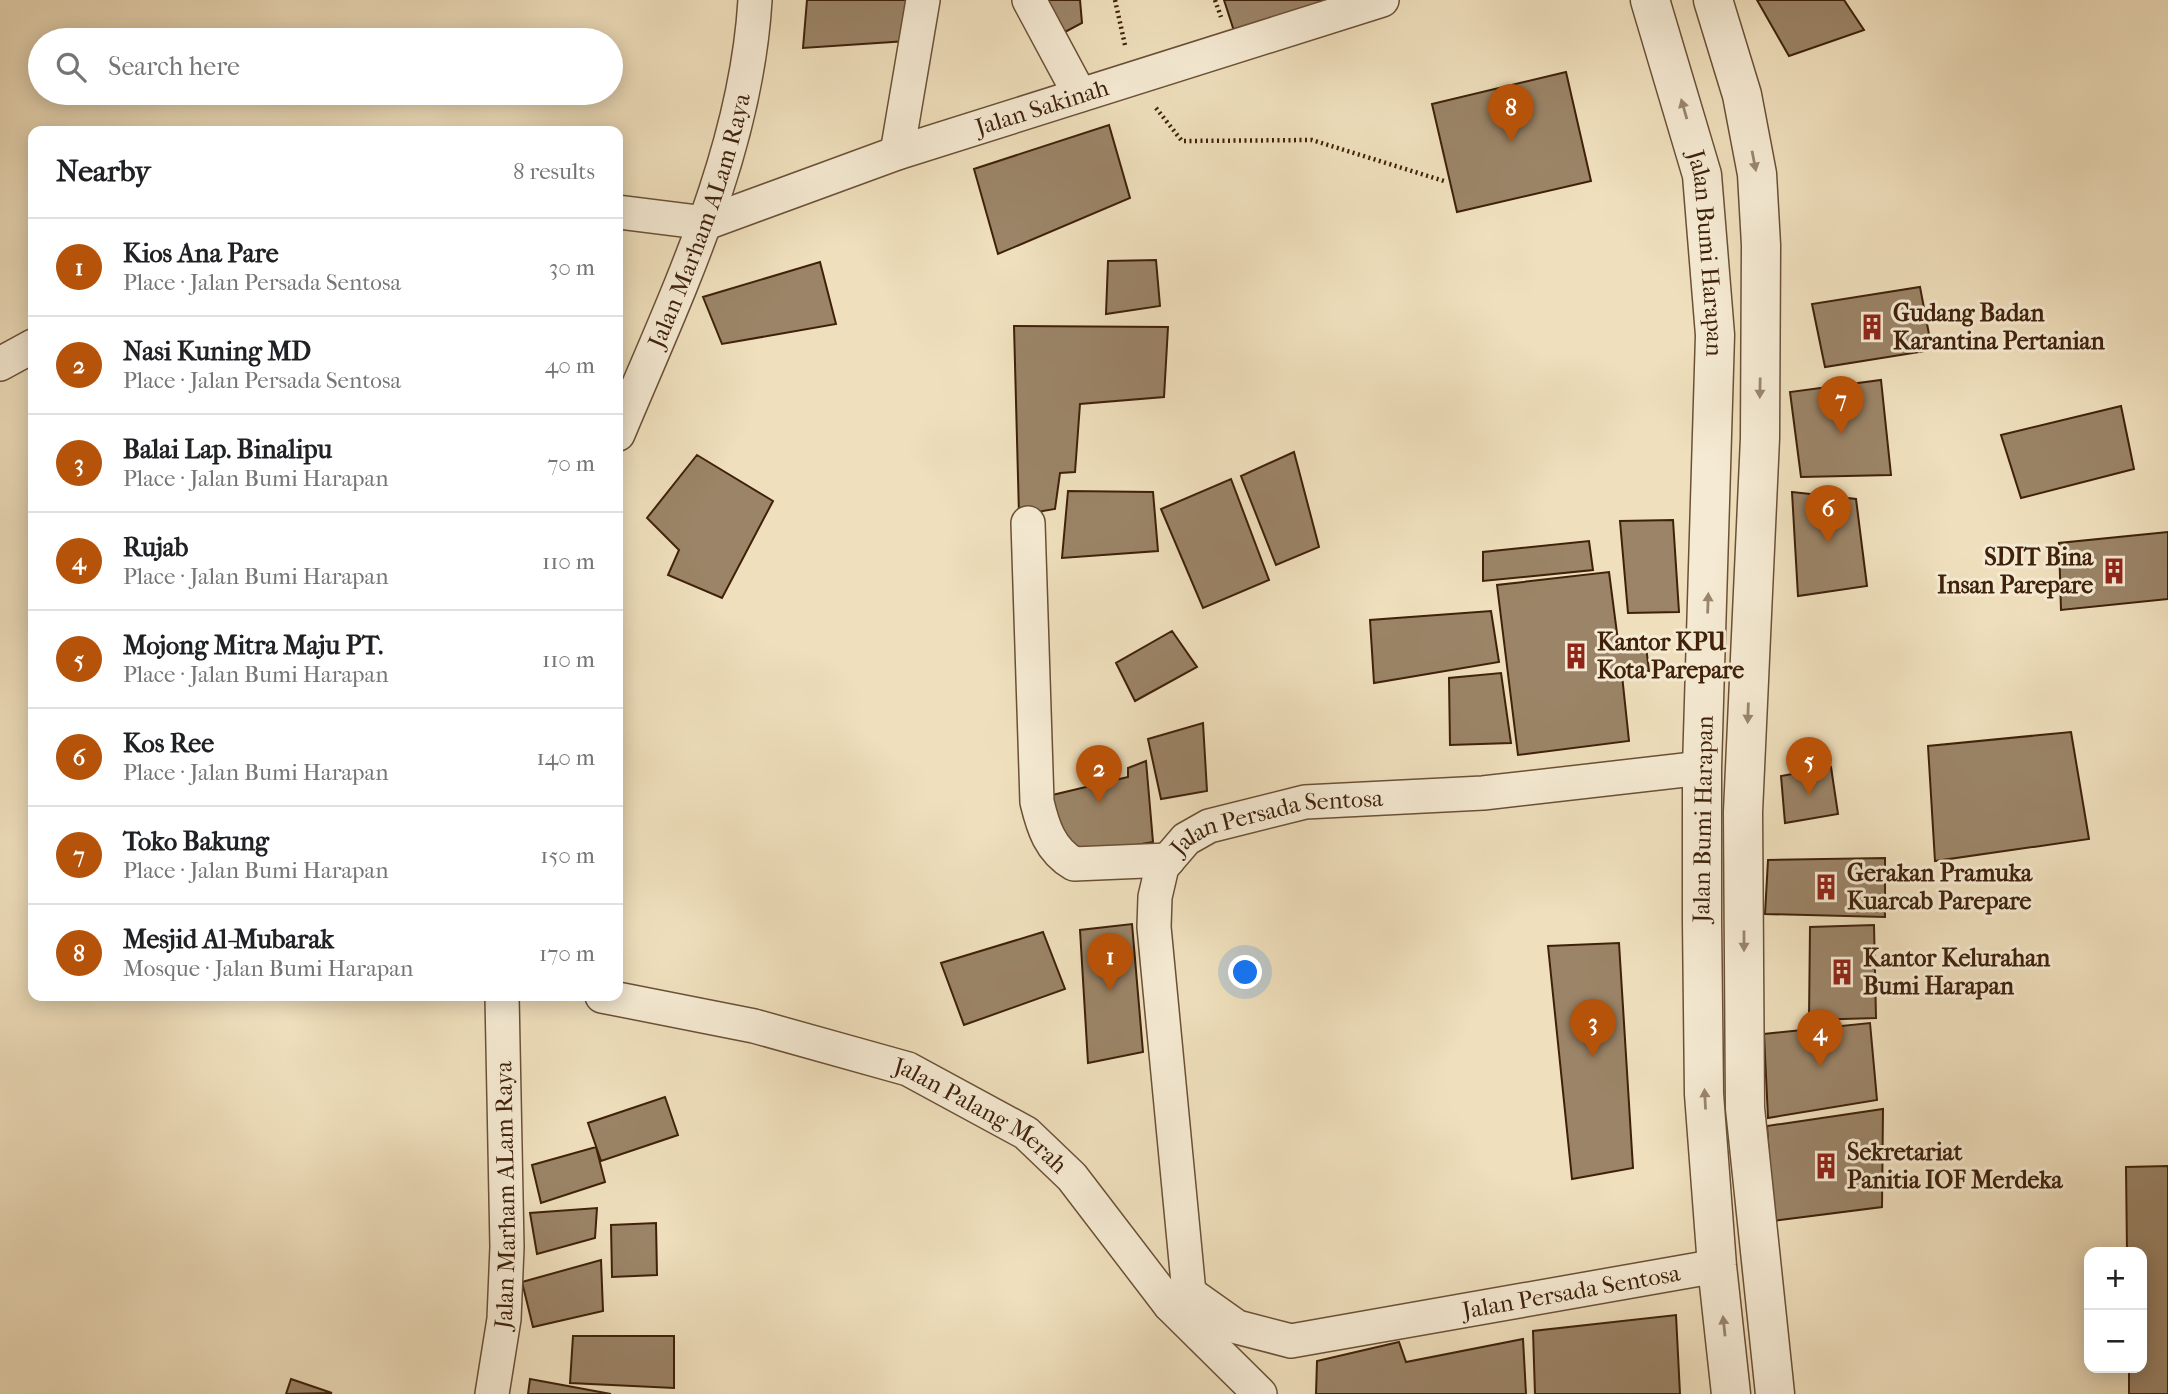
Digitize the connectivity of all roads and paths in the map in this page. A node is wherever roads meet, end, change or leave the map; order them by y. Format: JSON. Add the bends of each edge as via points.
{"nodes":[{"id":1,"x":755,"y":0,"type":"edge"},
{"id":2,"x":923,"y":0,"type":"edge"},
{"id":3,"x":1029,"y":0,"type":"edge"},
{"id":4,"x":1115,"y":0,"type":"edge"},
{"id":5,"x":1382,"y":0,"type":"edge"},
{"id":6,"x":1650,"y":0,"type":"edge"},
{"id":7,"x":1713,"y":0,"type":"edge"},
{"id":8,"x":1132,"y":79,"type":"junction"},
{"id":9,"x":1080,"y":95,"type":"junction"},
{"id":10,"x":897,"y":153,"type":"junction"},
{"id":11,"x":1444,"y":181,"type":"dead end"},
{"id":12,"x":623,"y":213,"type":"edge"},
{"id":13,"x":706,"y":223,"type":"junction"},
{"id":14,"x":28,"y":349,"type":"edge"},
{"id":15,"x":0,"y":365,"type":"edge"},
{"id":16,"x":623,"y":422,"type":"edge"},
{"id":17,"x":1028,"y":523,"type":"dead end"},
{"id":18,"x":1702,"y":768,"type":"junction"},
{"id":19,"x":1168,"y":860,"type":"junction"},
{"id":20,"x":623,"y":1000,"type":"edge"},
{"id":21,"x":502,"y":1001,"type":"edge"},
{"id":22,"x":1717,"y":1266,"type":"junction"},
{"id":23,"x":1179,"y":1299,"type":"junction"},
{"id":24,"x":492,"y":1394,"type":"edge"},
{"id":25,"x":1260,"y":1394,"type":"edge"},
{"id":26,"x":1731,"y":1394,"type":"edge"},
{"id":27,"x":1775,"y":1394,"type":"edge"}],
"edges":[{"from":1,"to":13,"type":"street","name":"Jalan Marham ALam Raya","via":[[743,88]]},
{"from":2,"to":10,"type":"street"},
{"from":3,"to":9,"type":"street"},
{"from":4,"to":8,"type":"path"},
{"from":5,"to":8,"type":"street","name":"Jalan Sakinah"},
{"from":18,"to":6,"type":"street","name":"Jalan Bumi Harapan","one_way":true,"via":[[1715,335],[1708,227],[1702,175]]},
{"from":7,"to":27,"type":"street","name":"Jalan Bumi Harapan","one_way":true,"via":[[1742,95],[1762,245],[1760,438],[1743,812],[1745,1095]]},
{"from":8,"to":9,"type":"street","name":"Jalan Sakinah"},
{"from":8,"to":11,"type":"path","via":[[1182,141],[1312,140]]},
{"from":9,"to":10,"type":"street","name":"Jalan Sakinah"},
{"from":10,"to":13,"type":"street","name":"Jalan Sakinah"},
{"from":12,"to":13,"type":"street"},
{"from":13,"to":16,"type":"street","name":"Jalan Marham ALam Raya"},
{"from":14,"to":15,"type":"street"},
{"from":17,"to":19,"type":"street","via":[[1037,802],[1044,827],[1054,847],[1074,864]]},
{"from":18,"to":19,"type":"street","name":"Jalan Persada Sentosa","via":[[1483,793],[1305,802],[1209,826],[1186,839]]},
{"from":22,"to":18,"type":"street","name":"Jalan Bumi Harapan","one_way":true,"via":[[1704,1094]]},
{"from":19,"to":23,"type":"street","name":"Jalan Persada Sentosa","via":[[1155,897],[1154,927]]},
{"from":20,"to":23,"type":"street","name":"Jalan Palang Merah","via":[[754,1026],[908,1069],[973,1102],[1026,1133],[1072,1177]]},
{"from":21,"to":24,"type":"street","name":"Jalan Marham ALam Raya","via":[[507,1247],[505,1319]]},
{"from":22,"to":23,"type":"street","name":"Jalan Persada Sentosa","via":[[1291,1341],[1237,1327]]},
{"from":26,"to":22,"type":"street","name":"Jalan Bumi Harapan","one_way":true},
{"from":23,"to":25,"type":"street","name":"Jalan Palang Merah"}]}
